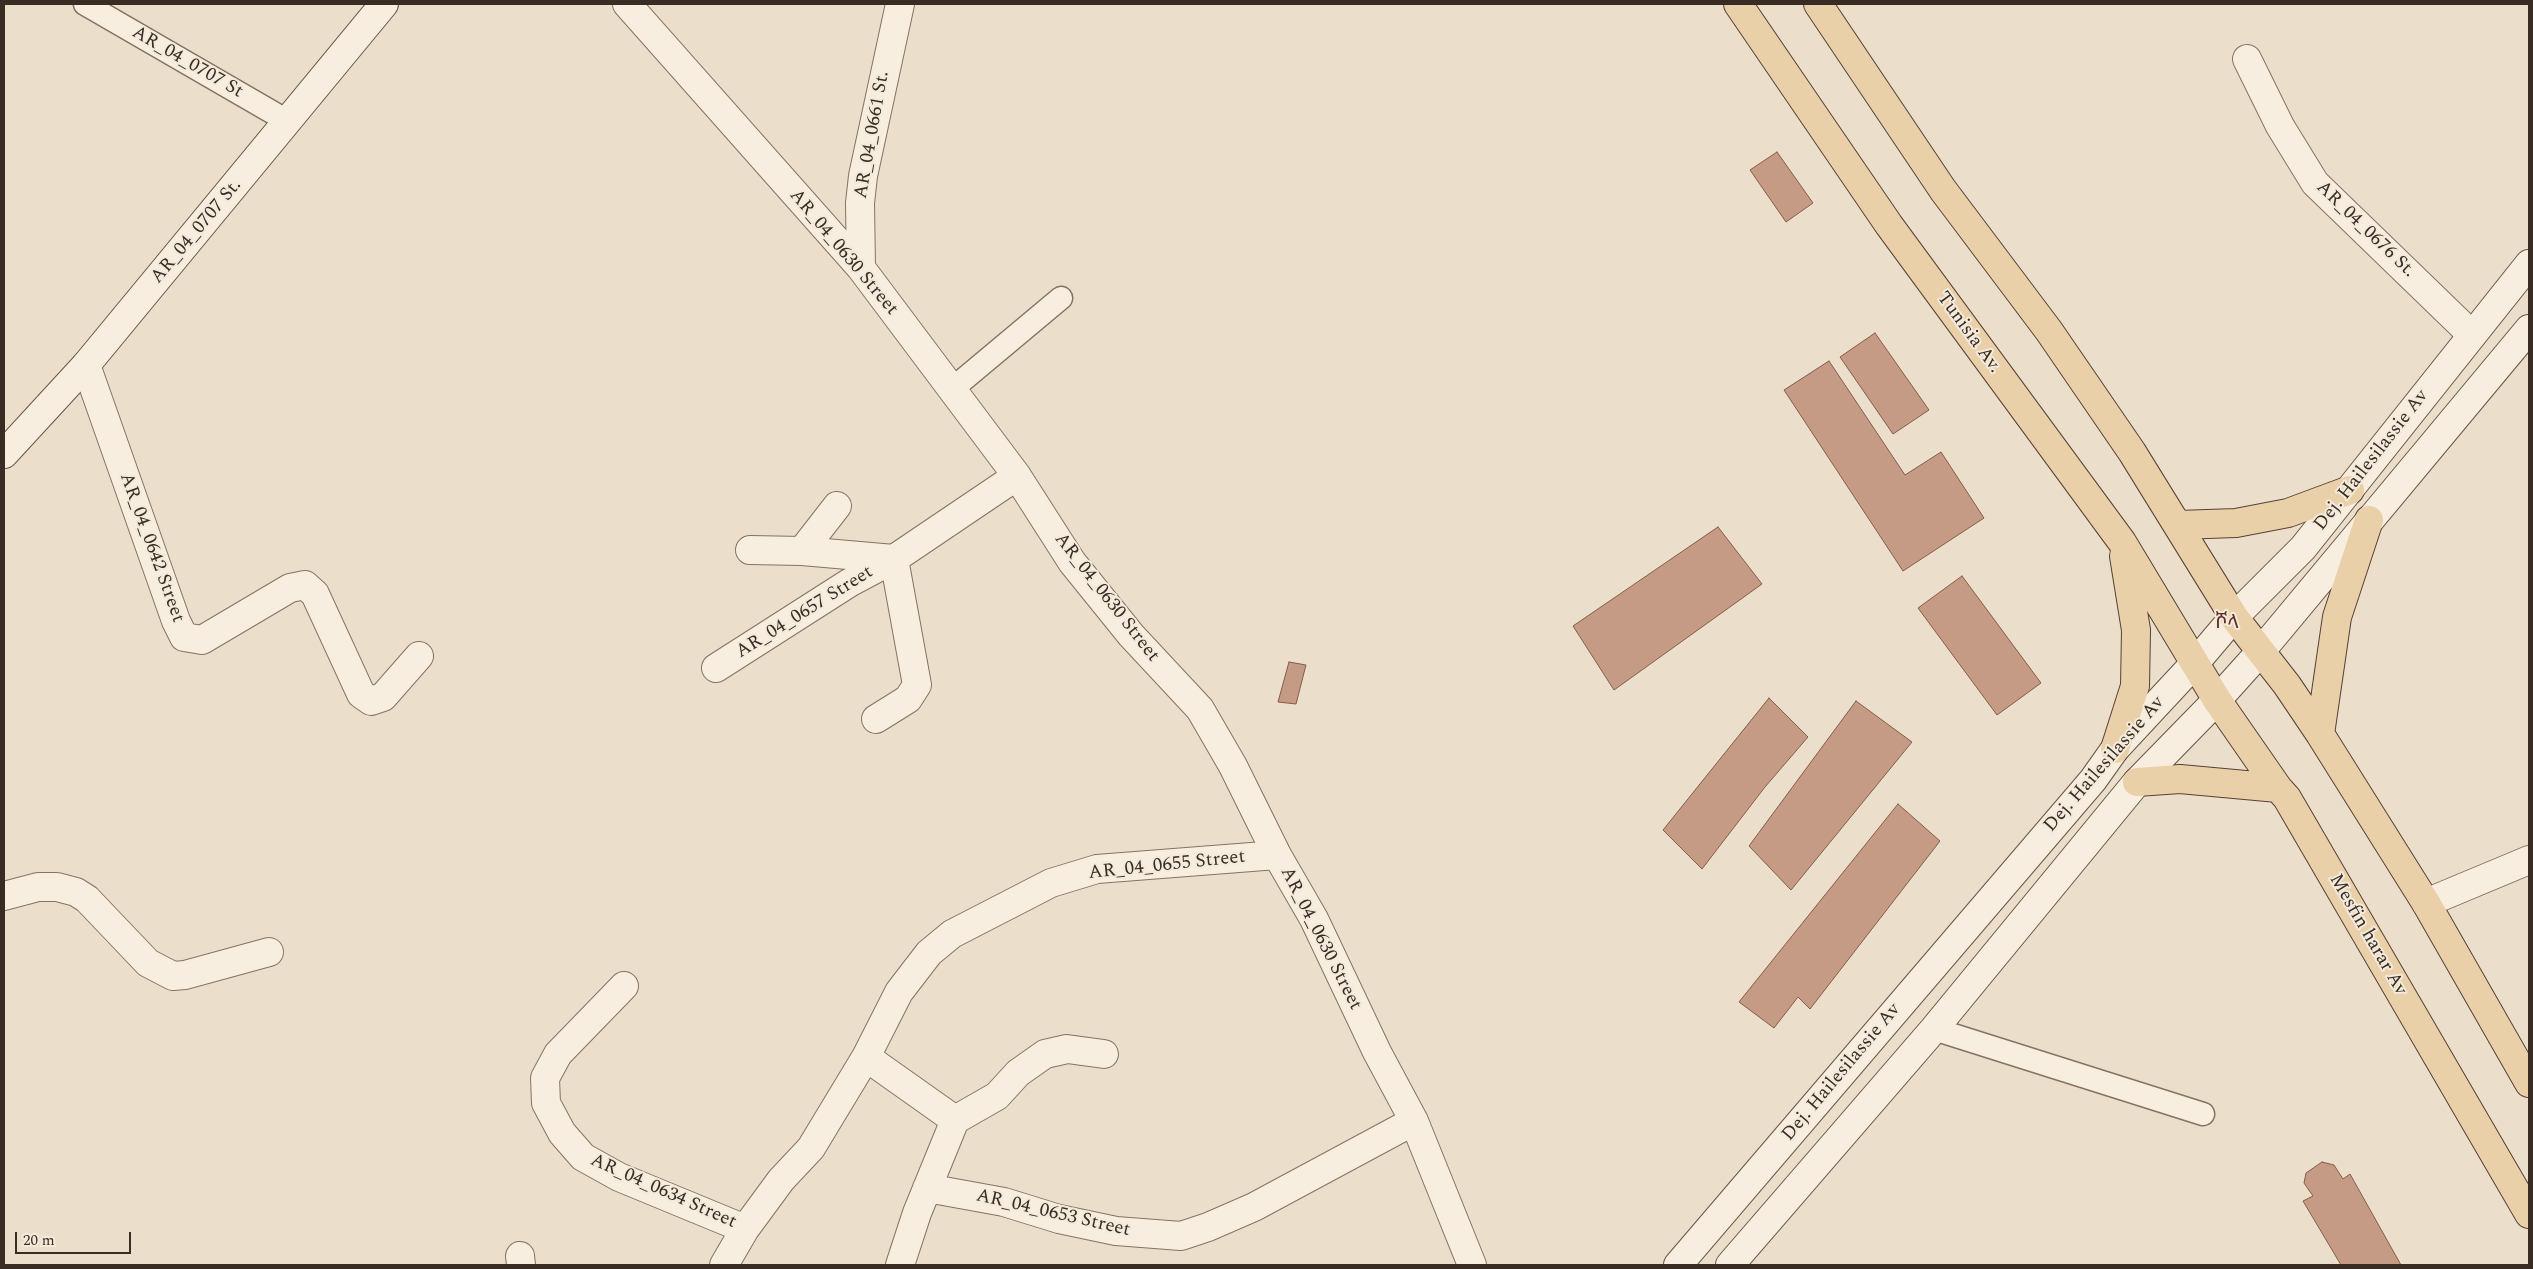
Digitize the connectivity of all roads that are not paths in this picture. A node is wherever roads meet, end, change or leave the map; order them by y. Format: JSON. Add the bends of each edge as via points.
{"nodes":[{"id":1,"x":85,"y":4,"type":"edge"},
{"id":2,"x":627,"y":4,"type":"edge"},
{"id":3,"x":900,"y":4,"type":"edge"},
{"id":4,"x":1738,"y":4,"type":"edge"},
{"id":5,"x":1818,"y":4,"type":"edge"},
{"id":6,"x":375,"y":7,"type":"edge"},
{"id":7,"x":2246,"y":59,"type":"dead end"},
{"id":8,"x":289,"y":122,"type":"junction"},
{"id":9,"x":2529,"y":264,"type":"edge"},
{"id":10,"x":861,"y":268,"type":"junction"},
{"id":11,"x":1061,"y":298,"type":"dead end"},
{"id":12,"x":2529,"y":329,"type":"edge"},
{"id":13,"x":2472,"y":335,"type":"junction"},
{"id":14,"x":86,"y":366,"type":"junction"},
{"id":15,"x":951,"y":390,"type":"junction"},
{"id":16,"x":4,"y":454,"type":"edge"},
{"id":17,"x":1017,"y":476,"type":"junction"},
{"id":18,"x":2350,"y":490,"type":"junction"},
{"id":19,"x":837,"y":506,"type":"dead end"},
{"id":20,"x":2369,"y":520,"type":"junction"},
{"id":21,"x":2178,"y":525,"type":"junction"},
{"id":22,"x":2122,"y":542,"type":"junction"},
{"id":23,"x":750,"y":550,"type":"dead end"},
{"id":24,"x":802,"y":551,"type":"junction"},
{"id":25,"x":894,"y":559,"type":"junction"},
{"id":26,"x":2234,"y":617,"type":"junction"},
{"id":27,"x":2260,"y":651,"type":"junction"},
{"id":28,"x":419,"y":656,"type":"dead end"},
{"id":29,"x":2195,"y":664,"type":"junction"},
{"id":30,"x":716,"y":668,"type":"dead end"},
{"id":31,"x":2217,"y":700,"type":"junction"},
{"id":32,"x":876,"y":719,"type":"dead end"},
{"id":33,"x":2320,"y":734,"type":"junction"},
{"id":34,"x":2115,"y":748,"type":"junction"},
{"id":35,"x":2137,"y":782,"type":"junction"},
{"id":36,"x":2278,"y":788,"type":"junction"},
{"id":37,"x":1277,"y":855,"type":"junction"},
{"id":38,"x":2529,"y":860,"type":"edge"},
{"id":39,"x":4,"y":896,"type":"edge"},
{"id":40,"x":2426,"y":903,"type":"junction"},
{"id":41,"x":269,"y":952,"type":"dead end"},
{"id":42,"x":624,"y":986,"type":"dead end"},
{"id":43,"x":1934,"y":1029,"type":"junction"},
{"id":44,"x":1104,"y":1054,"type":"dead end"},
{"id":45,"x":866,"y":1057,"type":"junction"},
{"id":46,"x":2529,"y":1083,"type":"edge"},
{"id":47,"x":2203,"y":1114,"type":"dead end"},
{"id":48,"x":956,"y":1120,"type":"junction"},
{"id":49,"x":1414,"y":1121,"type":"junction"},
{"id":50,"x":927,"y":1188,"type":"junction"},
{"id":51,"x":2529,"y":1214,"type":"edge"},
{"id":52,"x":745,"y":1229,"type":"junction"},
{"id":53,"x":724,"y":1265,"type":"edge"},
{"id":54,"x":900,"y":1265,"type":"edge"},
{"id":55,"x":1472,"y":1265,"type":"edge"},
{"id":56,"x":1678,"y":1265,"type":"edge"},
{"id":57,"x":1730,"y":1265,"type":"edge"}],
"edges":[{"from":1,"to":8,"type":"lane","name":"AR_04_0707 St"},
{"from":2,"to":10,"type":"street","name":"AR_04_0630 Street"},
{"from":3,"to":10,"type":"street","name":"AR_04_0661 St.","via":[[863,176]]},
{"from":4,"to":22,"type":"main road","name":"Tunisia Av.","via":[[1889,225]]},
{"from":5,"to":21,"type":"main road","via":[[1943,190],[2049,331]]},
{"from":6,"to":8,"type":"street","name":"AR_04_0707 St."},
{"from":7,"to":13,"type":"street","name":"AR_04_0676 St.","via":[[2280,126],[2315,183]]},
{"from":8,"to":14,"type":"street","name":"AR_04_0707 St."},
{"from":9,"to":13,"type":"street","name":"Dej. Hailesilassie Av"},
{"from":10,"to":15,"type":"street","name":"AR_04_0630 Street"},
{"from":11,"to":15,"type":"lane"},
{"from":12,"to":20,"type":"street","name":"Dej. Hailesilassie Av"},
{"from":13,"to":18,"type":"street","name":"Dej. Hailesilassie Av"},
{"from":14,"to":16,"type":"street","name":"AR_04_0707 St."},
{"from":14,"to":28,"type":"street","name":"AR_04_0642 Street","via":[[184,637],[202,640],[290,588],[305,585],[315,594],[360,694],[371,701],[383,697]]},
{"from":15,"to":17,"type":"street","name":"AR_04_0630 Street"},
{"from":17,"to":25,"type":"street","name":"AR_04_0657 Street"},
{"from":17,"to":37,"type":"street","name":"AR_04_0630 Street","via":[[1078,569],[1131,635],[1200,709],[1233,766]]},
{"from":18,"to":21,"type":"main road","via":[[2288,513],[2236,523]]},
{"from":18,"to":26,"type":"street","name":"Dej. Hailesilassie Av","via":[[2303,548]]},
{"from":19,"to":24,"type":"street"},
{"from":20,"to":27,"type":"street","name":"Dej. Hailesilassie Av"},
{"from":20,"to":33,"type":"main road","via":[[2337,617]]},
{"from":21,"to":26,"type":"main road"},
{"from":22,"to":29,"type":"main road","name":"Tunisia Av."},
{"from":22,"to":34,"type":"main road","via":[[2136,630],[2135,686]]},
{"from":23,"to":24,"type":"street"},
{"from":24,"to":25,"type":"street"},
{"from":25,"to":30,"type":"street","name":"AR_04_0657 Street","via":[[849,583]]},
{"from":25,"to":32,"type":"street","name":"AR_04_0657 Street","via":[[917,685],[908,699]]},
{"from":26,"to":27,"type":"main road"},
{"from":26,"to":29,"type":"street","name":"Dej. Hailesilassie Av"},
{"from":27,"to":31,"type":"street","name":"Dej. Hailesilassie Av"},
{"from":27,"to":33,"type":"main road"},
{"from":29,"to":31,"type":"main road","name":"Mesfin harar Av"},
{"from":29,"to":34,"type":"street","name":"Dej. Hailesilassie Av"},
{"from":31,"to":35,"type":"street","name":"Dej. Hailesilassie Av"},
{"from":31,"to":36,"type":"main road","name":"Mesfin harar Av"},
{"from":33,"to":40,"type":"main road"},
{"from":34,"to":56,"type":"street","name":"Dej. Hailesilassie Av","via":[[2093,780]]},
{"from":35,"to":36,"type":"main road","via":[[2180,779]]},
{"from":35,"to":43,"type":"street","name":"Dej. Hailesilassie Av"},
{"from":36,"to":51,"type":"main road","name":"Mesfin harar Av","via":[[2287,798]]},
{"from":37,"to":45,"type":"street","name":"AR_04_0655 Street","via":[[1097,869],[1015,901],[952,934],[929,953],[899,992]]},
{"from":37,"to":49,"type":"street","name":"AR_04_0630 Street","via":[[1314,919],[1377,1052]]},
{"from":38,"to":40,"type":"street"},
{"from":39,"to":41,"type":"street","via":[[38,887],[76,892],[87,899],[148,963],[173,976]]},
{"from":40,"to":46,"type":"main road"},
{"from":42,"to":52,"type":"street","name":"AR_04_0634 Street","via":[[558,1054],[546,1078],[546,1104],[562,1133],[583,1156],[619,1177]]},
{"from":43,"to":47,"type":"lane"},
{"from":43,"to":57,"type":"street","name":"Dej. Hailesilassie Av"},
{"from":44,"to":48,"type":"street","via":[[1067,1049],[1045,1054],[1018,1073],[998,1096]]},
{"from":45,"to":48,"type":"street"},
{"from":45,"to":52,"type":"street","name":"AR_04_0655 Street","via":[[811,1148],[781,1180]]},
{"from":48,"to":50,"type":"street"},
{"from":49,"to":50,"type":"street","name":"AR_04_0653 Street","via":[[1254,1207],[1208,1228],[1180,1236],[1116,1231],[1059,1219],[1004,1202]]},
{"from":49,"to":55,"type":"street","name":"AR_04_0630 Street"},
{"from":50,"to":54,"type":"street"},
{"from":52,"to":53,"type":"street","name":"AR_04_0655 Street"}]}
